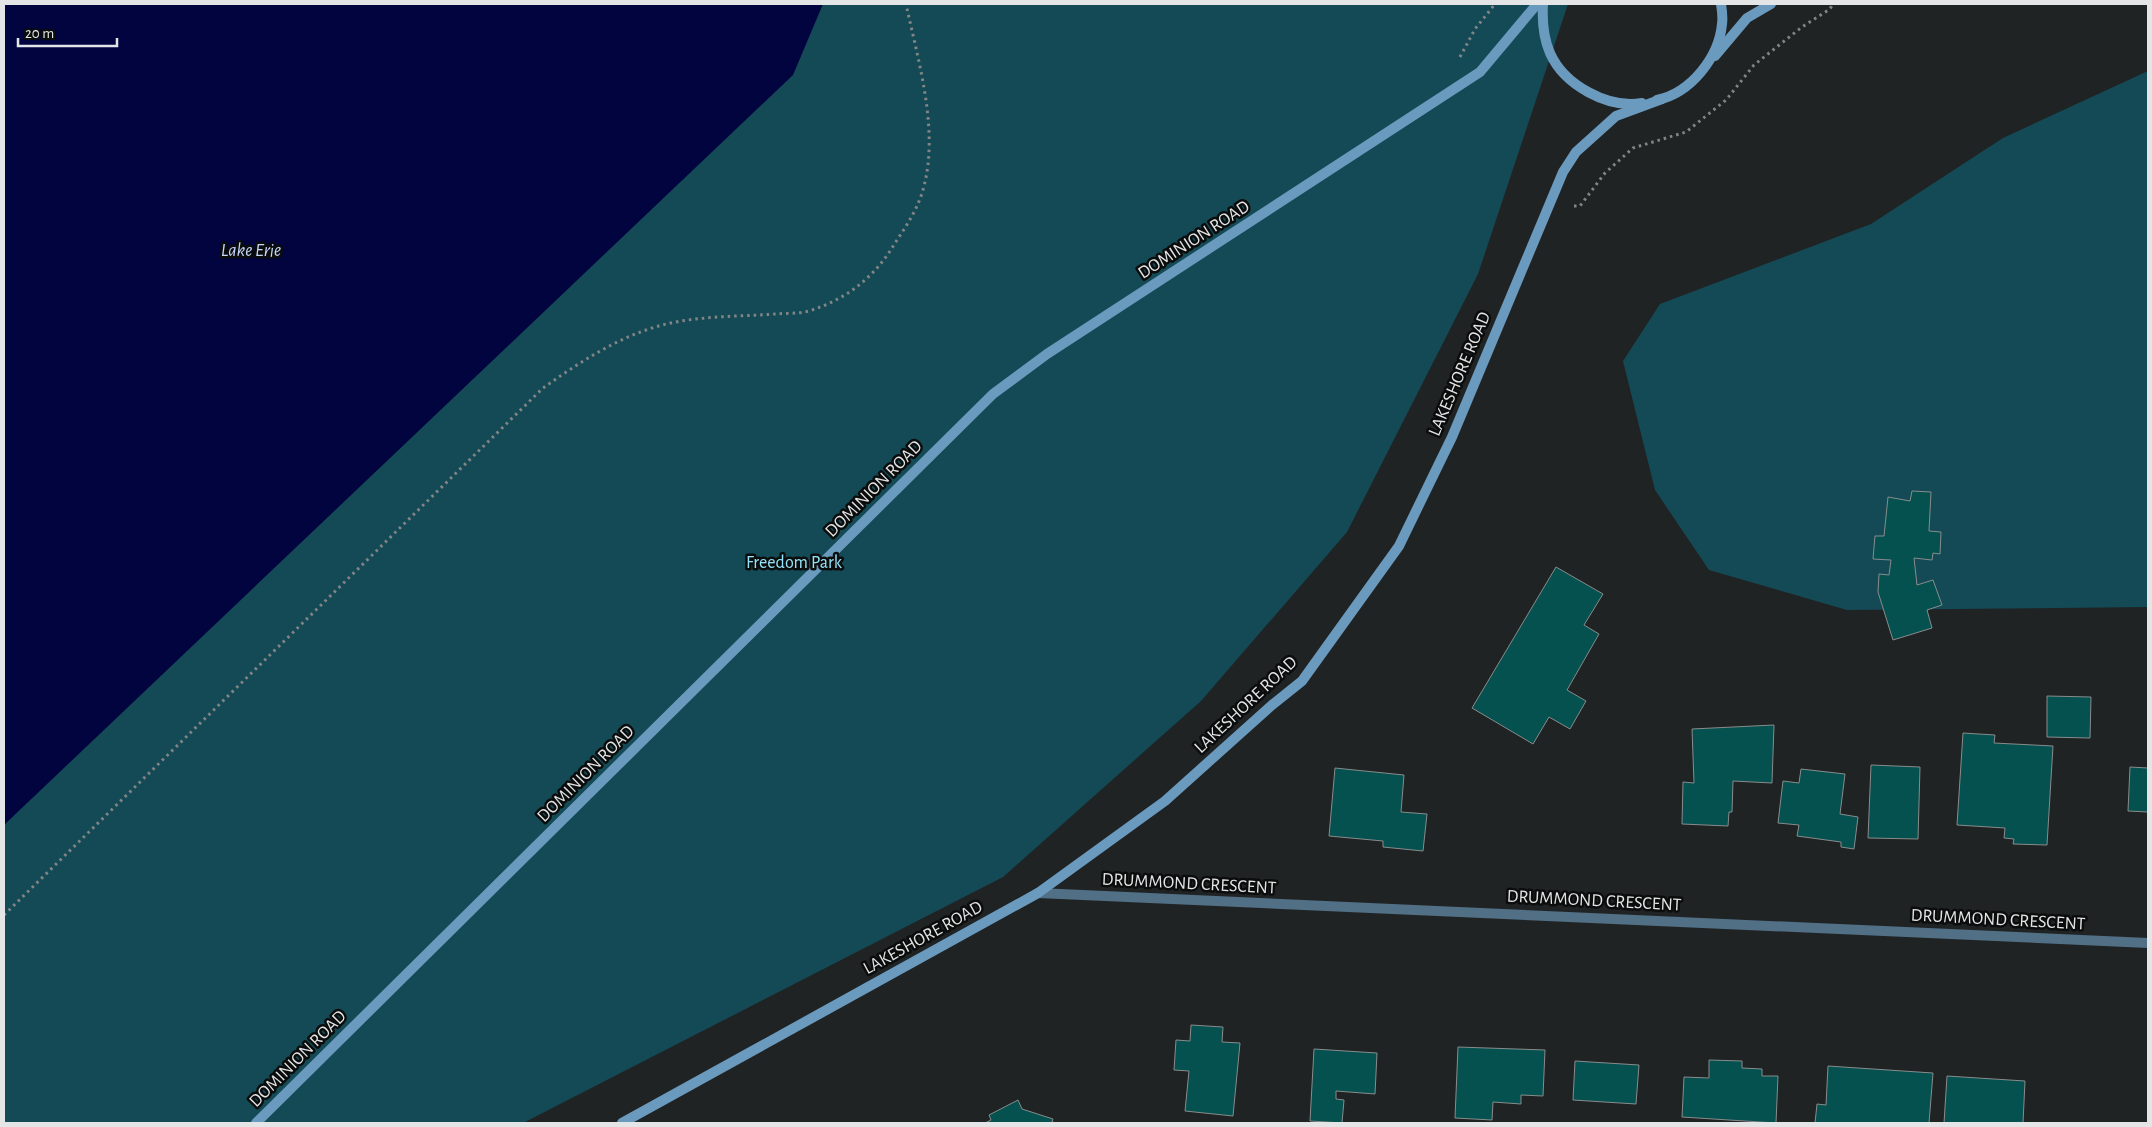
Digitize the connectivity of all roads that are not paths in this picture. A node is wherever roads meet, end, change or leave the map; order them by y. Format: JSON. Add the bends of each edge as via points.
{"nodes":[{"id":1,"x":1537,"y":4,"type":"edge"},
{"id":2,"x":1543,"y":4,"type":"edge"},
{"id":3,"x":1722,"y":4,"type":"edge"},
{"id":4,"x":1771,"y":4,"type":"edge"},
{"id":5,"x":1701,"y":72,"type":"junction"},
{"id":6,"x":1662,"y":99,"type":"junction"},
{"id":7,"x":1038,"y":893,"type":"junction"},
{"id":8,"x":2148,"y":943,"type":"edge"},
{"id":9,"x":256,"y":1123,"type":"edge"},
{"id":10,"x":622,"y":1123,"type":"edge"}],
"edges":[{"from":1,"to":9,"type":"main road","name":"DOMINION ROAD","via":[[1480,72],[1047,354],[993,394]]},
{"from":2,"to":6,"type":"main road","via":[[1542,26],[1551,54],[1566,75],[1586,91],[1610,101],[1636,104]]},
{"from":3,"to":5,"type":"main road","via":[[1722,24],[1715,49]]},
{"from":4,"to":5,"type":"main road","via":[[1747,18]]},
{"from":5,"to":6,"type":"main road","via":[[1683,88]]},
{"from":6,"to":7,"type":"main road","name":"LAKESHORE ROAD","via":[[1616,116],[1576,152],[1563,172],[1452,437],[1399,546],[1302,681],[1164,801]]},
{"from":7,"to":8,"type":"street","name":"DRUMMOND CRESCENT"},
{"from":7,"to":10,"type":"main road","name":"LAKESHORE ROAD"}]}
